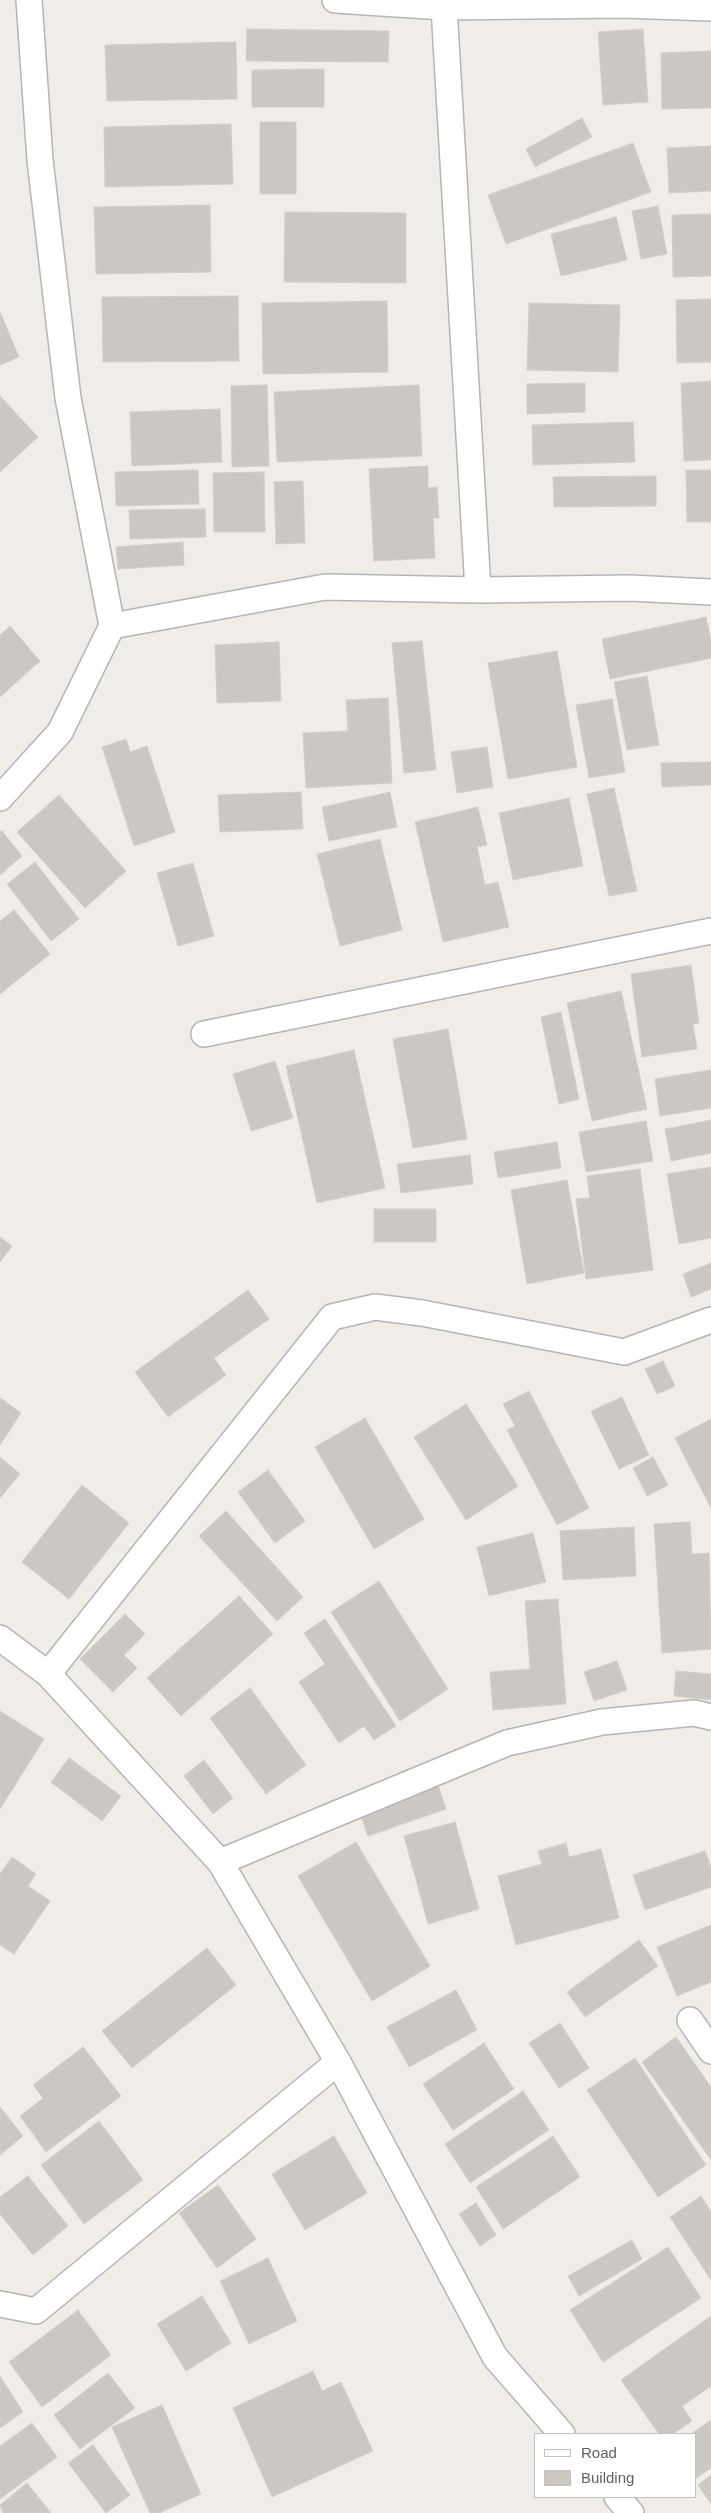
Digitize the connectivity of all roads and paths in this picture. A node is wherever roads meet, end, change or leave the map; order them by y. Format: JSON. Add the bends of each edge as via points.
{"nodes":[{"id":1,"x":29,"y":0,"type":"edge"},
{"id":2,"x":335,"y":0,"type":"edge"},
{"id":3,"x":622,"y":2,"type":"edge"},
{"id":4,"x":444,"y":7,"type":"junction"},
{"id":5,"x":711,"y":8,"type":"edge"},
{"id":6,"x":478,"y":590,"type":"junction"},
{"id":7,"x":711,"y":592,"type":"edge"},
{"id":8,"x":112,"y":626,"type":"junction"},
{"id":9,"x":0,"y":798,"type":"edge"},
{"id":10,"x":711,"y":931,"type":"edge"},
{"id":11,"x":204,"y":1034,"type":"dead end"},
{"id":12,"x":711,"y":1320,"type":"edge"},
{"id":13,"x":0,"y":1638,"type":"edge"},
{"id":14,"x":48,"y":1674,"type":"junction"},
{"id":15,"x":711,"y":1717,"type":"edge"},
{"id":16,"x":220,"y":1862,"type":"junction"},
{"id":17,"x":690,"y":2020,"type":"dead end"},
{"id":18,"x":711,"y":2051,"type":"edge"},
{"id":19,"x":338,"y":2062,"type":"junction"},
{"id":20,"x":0,"y":2304,"type":"edge"},
{"id":21,"x":561,"y":2433,"type":"edge"},
{"id":22,"x":617,"y":2498,"type":"edge"},
{"id":23,"x":631,"y":2513,"type":"edge"}],
"edges":[{"from":1,"to":8,"type":"street","via":[[40,160],[68,398]]},
{"from":2,"to":4,"type":"street"},
{"from":3,"to":4,"type":"street"},
{"from":3,"to":5,"type":"street"},
{"from":4,"to":6,"type":"street"},
{"from":6,"to":7,"type":"street","via":[[630,588]]},
{"from":6,"to":8,"type":"street","via":[[324,587]]},
{"from":8,"to":9,"type":"street","via":[[60,732]]},
{"from":10,"to":11,"type":"street"},
{"from":12,"to":14,"type":"street","via":[[624,1352],[375,1306],[332,1317]]},
{"from":13,"to":14,"type":"street"},
{"from":14,"to":16,"type":"street"},
{"from":15,"to":16,"type":"street","via":[[694,1712],[602,1722],[507,1743]]},
{"from":16,"to":19,"type":"street"},
{"from":17,"to":18,"type":"street"},
{"from":19,"to":20,"type":"street","via":[[36,2311]]},
{"from":19,"to":21,"type":"street","via":[[495,2357]]},
{"from":22,"to":23,"type":"street"}]}
